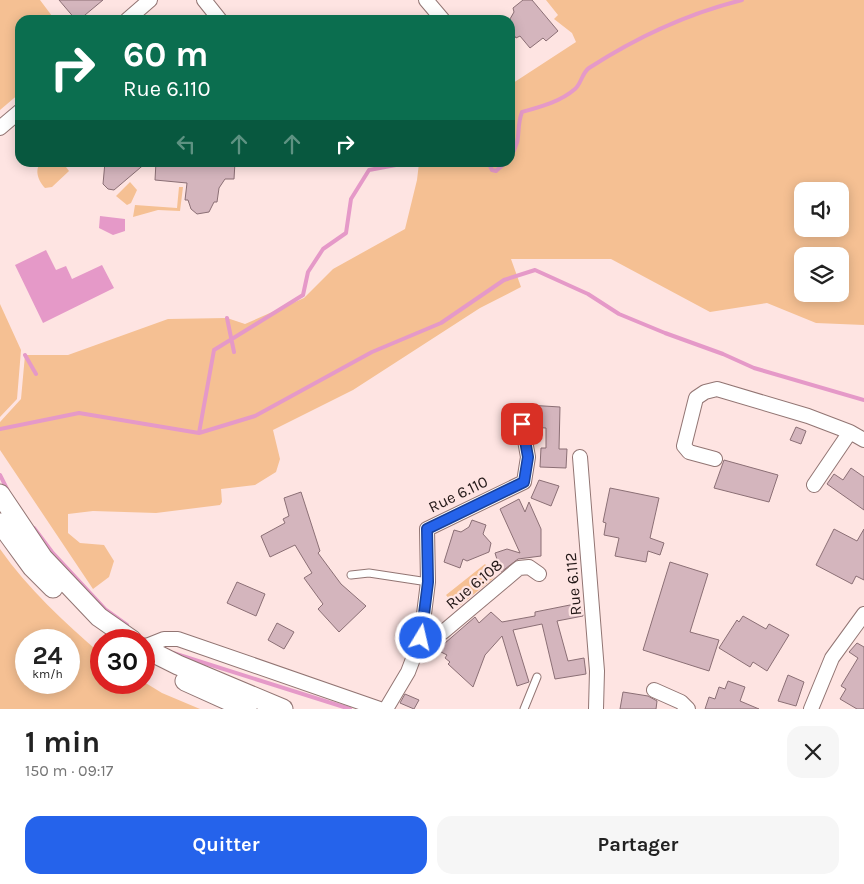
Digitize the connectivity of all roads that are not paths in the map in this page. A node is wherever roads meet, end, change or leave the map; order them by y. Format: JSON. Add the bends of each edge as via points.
{"nodes":[{"id":1,"x":150,"y":0,"type":"edge"},
{"id":2,"x":204,"y":0,"type":"edge"},
{"id":3,"x":426,"y":0,"type":"edge"},
{"id":4,"x":132,"y":15,"type":"edge"},
{"id":5,"x":216,"y":15,"type":"edge"},
{"id":6,"x":439,"y":15,"type":"edge"},
{"id":7,"x":15,"y":114,"type":"edge"},
{"id":8,"x":0,"y":128,"type":"edge"},
{"id":9,"x":522,"y":424,"type":"dead end"},
{"id":10,"x":850,"y":432,"type":"junction"},
{"id":11,"x":864,"y":440,"type":"edge"},
{"id":12,"x":580,"y":457,"type":"dead end"},
{"id":13,"x":715,"y":459,"type":"dead end"},
{"id":14,"x":814,"y":485,"type":"dead end"},
{"id":15,"x":0,"y":494,"type":"edge"},
{"id":16,"x":0,"y":523,"type":"edge"},
{"id":17,"x":539,"y":574,"type":"dead end"},
{"id":18,"x":351,"y":575,"type":"dead end"},
{"id":19,"x":428,"y":582,"type":"junction"},
{"id":20,"x":864,"y":614,"type":"edge"},
{"id":21,"x":96,"y":629,"type":"edge"},
{"id":22,"x":116,"y":629,"type":"edge"},
{"id":23,"x":421,"y":638,"type":"junction"},
{"id":24,"x":155,"y":643,"type":"edge"},
{"id":25,"x":155,"y":653,"type":"edge"},
{"id":26,"x":155,"y":665,"type":"edge"},
{"id":27,"x":536,"y":677,"type":"dead end"},
{"id":28,"x":654,"y":690,"type":"dead end"},
{"id":29,"x":247,"y":709,"type":"edge"},
{"id":30,"x":283,"y":709,"type":"edge"},
{"id":31,"x":380,"y":709,"type":"edge"},
{"id":32,"x":386,"y":709,"type":"edge"},
{"id":33,"x":524,"y":709,"type":"edge"},
{"id":34,"x":596,"y":709,"type":"edge"},
{"id":35,"x":688,"y":709,"type":"edge"},
{"id":36,"x":811,"y":709,"type":"edge"}],
"edges":[{"from":1,"to":4,"type":"street"},
{"from":2,"to":5,"type":"street"},
{"from":3,"to":6,"type":"street"},
{"from":7,"to":8,"type":"street"},
{"from":9,"to":19,"type":"street","name":"Rue 6.110","via":[[528,457],[524,482],[427,529]]},
{"from":10,"to":11,"type":"street"},
{"from":10,"to":13,"type":"street","via":[[808,416],[717,389],[710,390],[696,398],[684,446],[689,452]]},
{"from":10,"to":14,"type":"street"},
{"from":12,"to":34,"type":"street","name":"Rue 6.112","via":[[597,671]]},
{"from":15,"to":22,"type":"street","via":[[43,558],[99,617]]},
{"from":16,"to":21,"type":"street","via":[[32,567]]},
{"from":17,"to":23,"type":"street","name":"Rue 6.108","via":[[529,567],[519,568],[443,632]]},
{"from":18,"to":19,"type":"lane","via":[[369,572]]},
{"from":19,"to":23,"type":"street","name":"Rue 6.110"},
{"from":20,"to":36,"type":"street","via":[[832,658]]},
{"from":23,"to":32,"type":"street","via":[[408,672]]},
{"from":24,"to":31,"type":"street","via":[[178,639]]},
{"from":25,"to":30,"type":"street"},
{"from":26,"to":29,"type":"street"},
{"from":27,"to":33,"type":"lane"},
{"from":28,"to":35,"type":"street","via":[[681,702]]}]}
